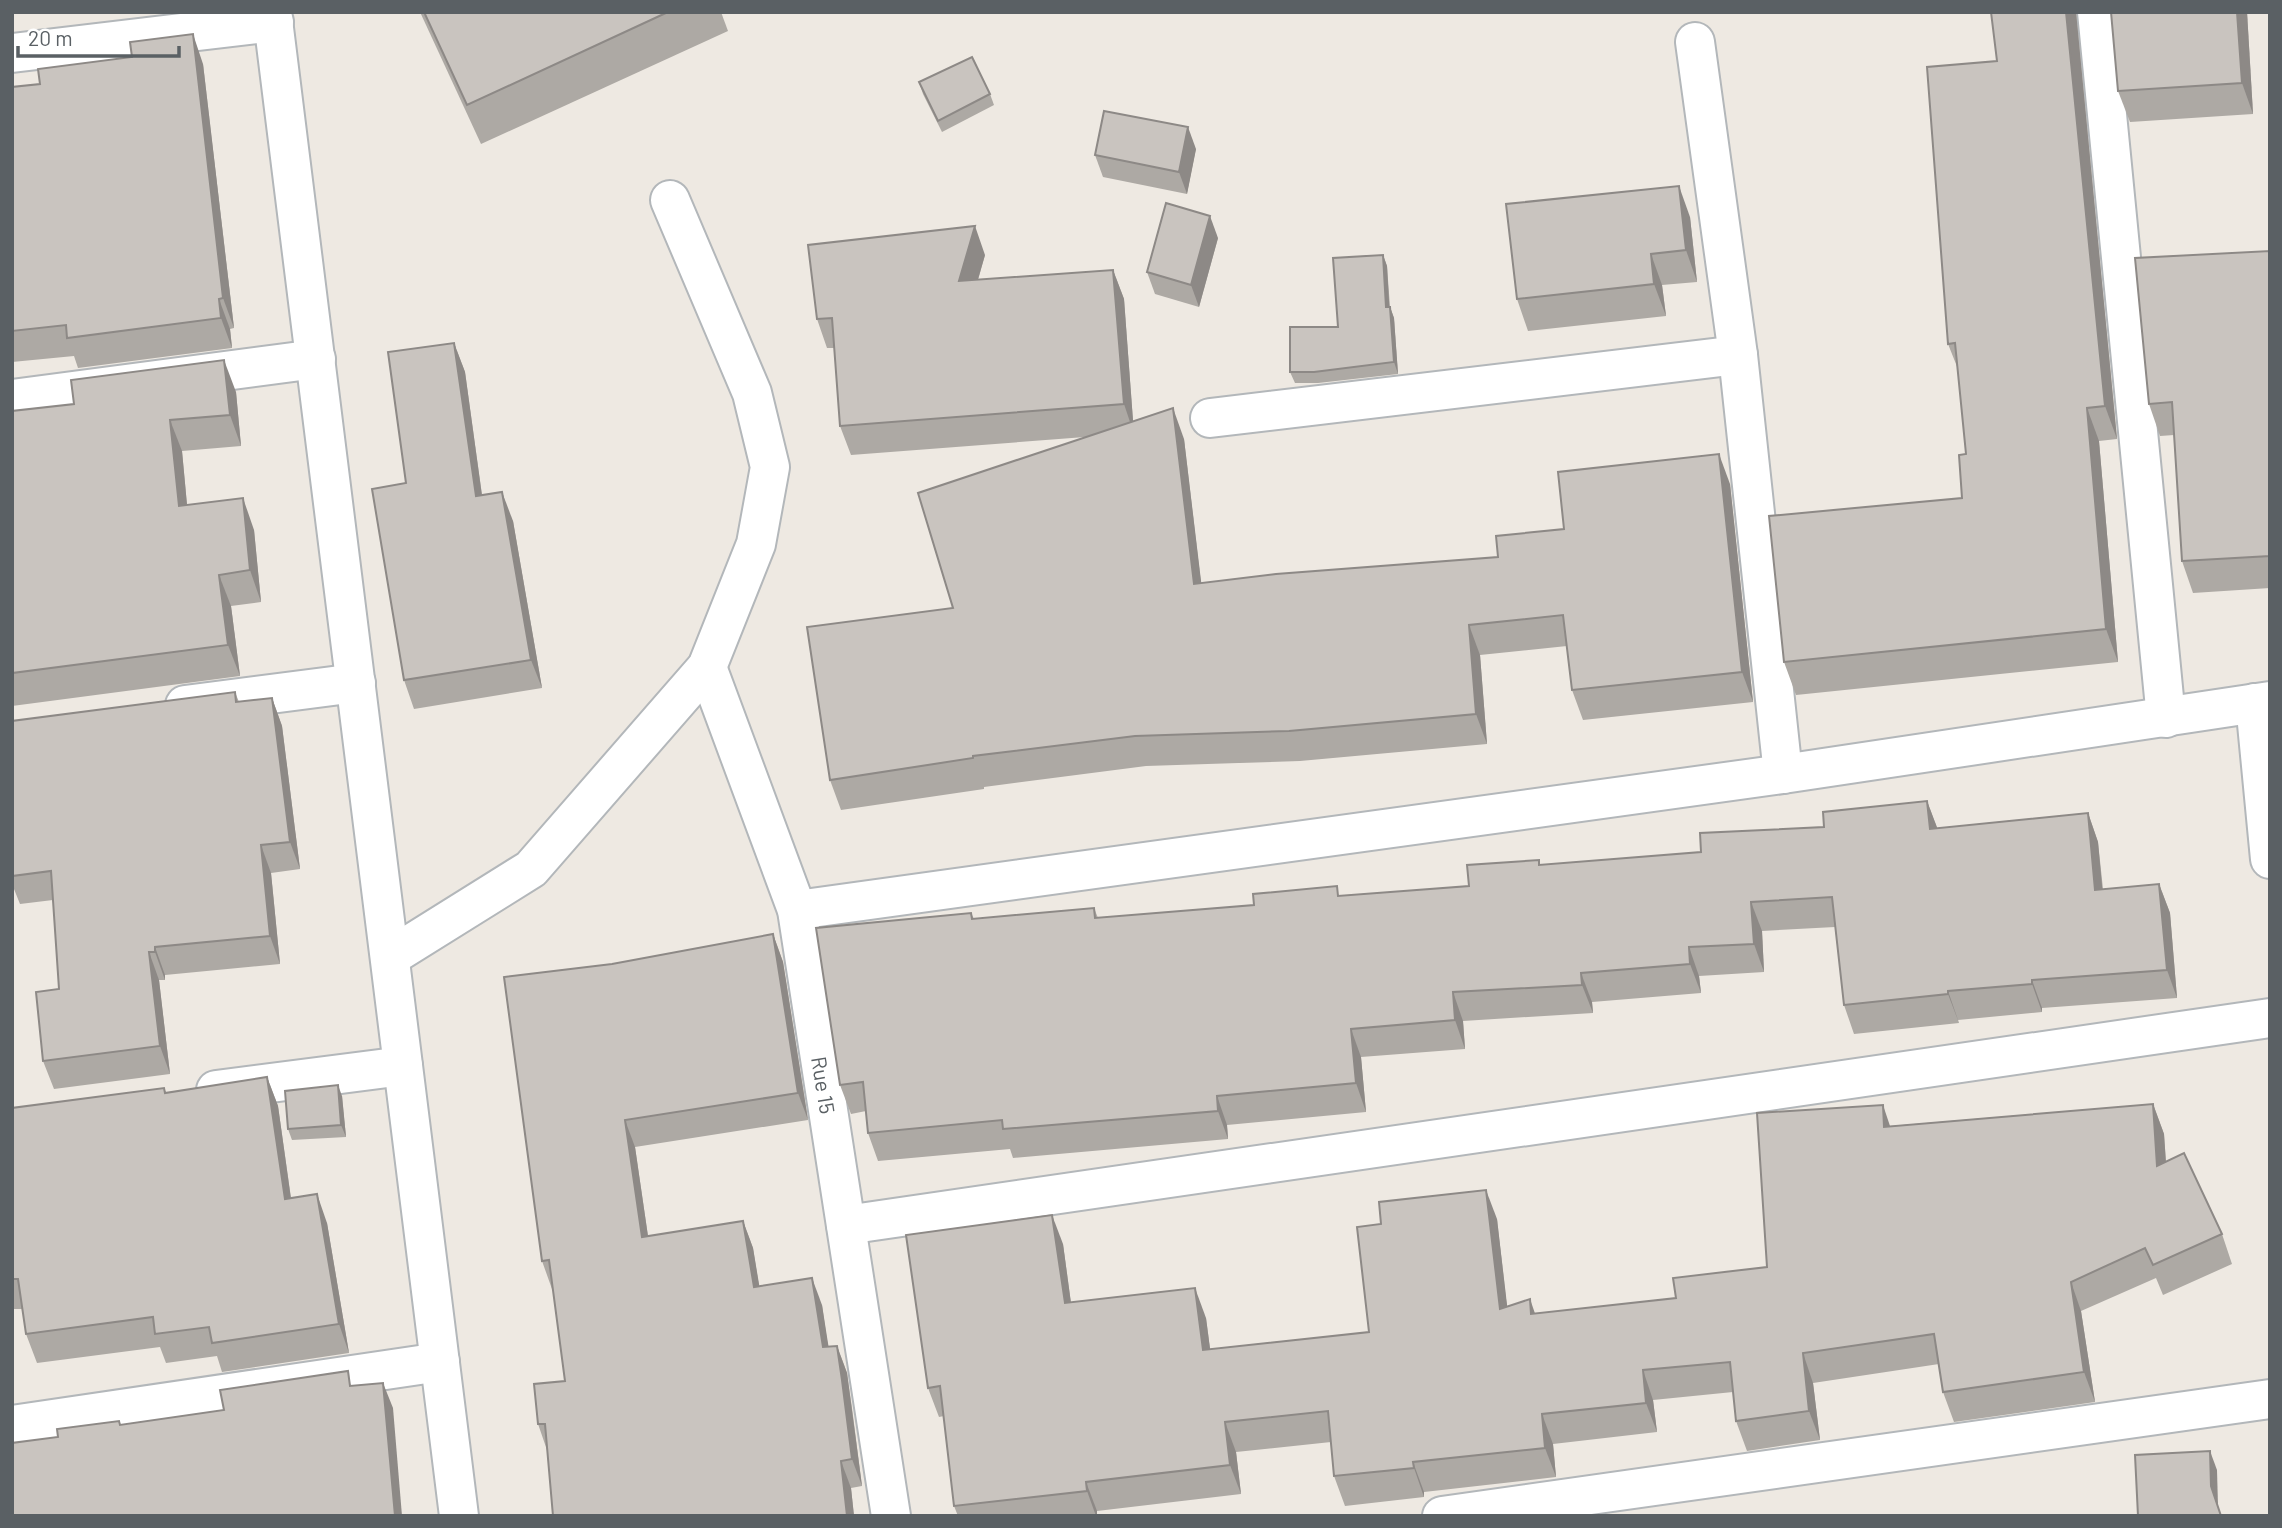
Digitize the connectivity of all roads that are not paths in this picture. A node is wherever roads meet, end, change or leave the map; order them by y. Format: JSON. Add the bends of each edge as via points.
{"nodes":[{"id":1,"x":2097,"y":12,"type":"edge"},
{"id":2,"x":273,"y":17,"type":"edge"},
{"id":3,"x":1695,"y":42,"type":"dead end"},
{"id":4,"x":12,"y":53,"type":"edge"},
{"id":5,"x":670,"y":200,"type":"dead end"},
{"id":6,"x":1738,"y":355,"type":"junction"},
{"id":7,"x":316,"y":359,"type":"junction"},
{"id":8,"x":12,"y":399,"type":"edge"},
{"id":9,"x":1210,"y":418,"type":"dead end"},
{"id":10,"x":707,"y":667,"type":"junction"},
{"id":11,"x":356,"y":683,"type":"junction"},
{"id":12,"x":2262,"y":702,"type":"edge"},
{"id":13,"x":150,"y":710,"type":"edge"},
{"id":14,"x":2166,"y":718,"type":"junction"},
{"id":15,"x":1783,"y":774,"type":"junction"},
{"id":16,"x":2270,"y":859,"type":"edge"},
{"id":17,"x":797,"y":910,"type":"junction"},
{"id":18,"x":390,"y":957,"type":"junction"},
{"id":19,"x":2270,"y":1018,"type":"edge"},
{"id":20,"x":403,"y":1066,"type":"junction"},
{"id":21,"x":187,"y":1093,"type":"edge"},
{"id":22,"x":846,"y":1224,"type":"junction"},
{"id":23,"x":440,"y":1362,"type":"junction"},
{"id":24,"x":2270,"y":1399,"type":"edge"},
{"id":25,"x":12,"y":1425,"type":"edge"},
{"id":26,"x":459,"y":1516,"type":"edge"},
{"id":27,"x":891,"y":1516,"type":"edge"},
{"id":28,"x":1442,"y":1516,"type":"edge"}],
"edges":[{"from":1,"to":14,"type":"street"},
{"from":2,"to":4,"type":"street"},
{"from":2,"to":7,"type":"street"},
{"from":3,"to":6,"type":"street"},
{"from":5,"to":10,"type":"street","via":[[752,393],[770,467],[756,544]]},
{"from":6,"to":9,"type":"street"},
{"from":6,"to":15,"type":"street"},
{"from":7,"to":8,"type":"street"},
{"from":7,"to":11,"type":"street"},
{"from":10,"to":17,"type":"street","name":"Rue 15"},
{"from":10,"to":18,"type":"street","via":[[531,869]]},
{"from":11,"to":13,"type":"street"},
{"from":11,"to":18,"type":"street"},
{"from":12,"to":14,"type":"street"},
{"from":12,"to":16,"type":"street"},
{"from":14,"to":15,"type":"street"},
{"from":15,"to":17,"type":"street"},
{"from":17,"to":22,"type":"street","name":"Rue 15"},
{"from":18,"to":20,"type":"street"},
{"from":19,"to":22,"type":"street"},
{"from":20,"to":21,"type":"street"},
{"from":20,"to":23,"type":"street"},
{"from":22,"to":27,"type":"street","name":"Rue 15"},
{"from":23,"to":25,"type":"street"},
{"from":23,"to":26,"type":"street"},
{"from":24,"to":28,"type":"street"}]}
